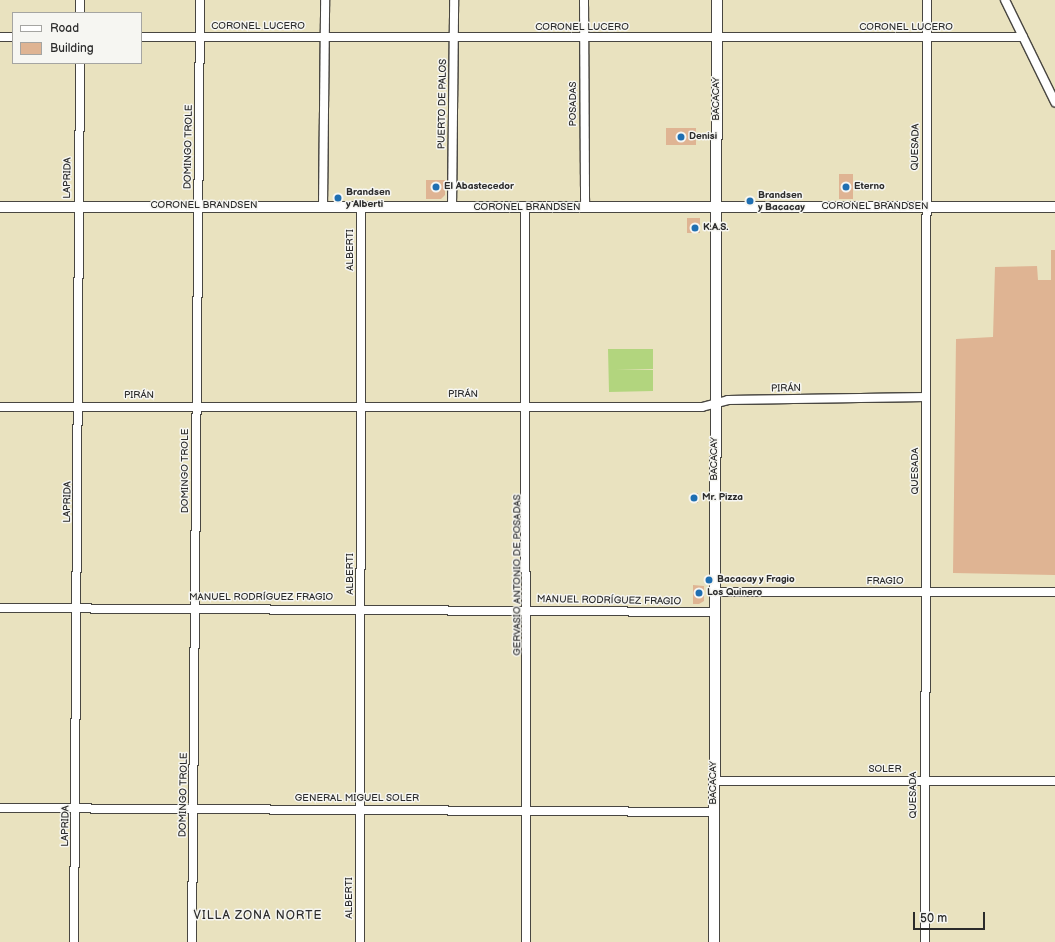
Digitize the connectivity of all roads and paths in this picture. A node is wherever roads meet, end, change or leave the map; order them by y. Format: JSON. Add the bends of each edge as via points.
{"nodes":[{"id":1,"x":80,"y":0,"type":"edge"},
{"id":2,"x":200,"y":0,"type":"edge"},
{"id":3,"x":325,"y":0,"type":"edge"},
{"id":4,"x":454,"y":0,"type":"edge"},
{"id":5,"x":584,"y":0,"type":"edge"},
{"id":6,"x":717,"y":0,"type":"edge"},
{"id":7,"x":927,"y":0,"type":"edge"},
{"id":8,"x":1005,"y":0,"type":"edge"},
{"id":9,"x":80,"y":12,"type":"edge"},
{"id":10,"x":325,"y":36,"type":"junction"},
{"id":11,"x":0,"y":37,"type":"edge"},
{"id":12,"x":12,"y":37,"type":"edge"},
{"id":13,"x":142,"y":37,"type":"edge"},
{"id":14,"x":200,"y":37,"type":"junction"},
{"id":15,"x":454,"y":37,"type":"junction"},
{"id":16,"x":583,"y":37,"type":"junction"},
{"id":17,"x":1023,"y":37,"type":"junction"},
{"id":18,"x":717,"y":38,"type":"junction"},
{"id":19,"x":928,"y":38,"type":"junction"},
{"id":20,"x":80,"y":64,"type":"edge"},
{"id":21,"x":1055,"y":102,"type":"edge"},
{"id":22,"x":198,"y":206,"type":"junction"},
{"id":23,"x":323,"y":206,"type":"junction"},
{"id":24,"x":716,"y":206,"type":"junction"},
{"id":25,"x":0,"y":207,"type":"edge"},
{"id":26,"x":78,"y":207,"type":"junction"},
{"id":27,"x":361,"y":207,"type":"junction"},
{"id":28,"x":585,"y":207,"type":"junction"},
{"id":29,"x":926,"y":207,"type":"junction"},
{"id":30,"x":1055,"y":207,"type":"edge"},
{"id":31,"x":452,"y":208,"type":"junction"},
{"id":32,"x":525,"y":208,"type":"junction"},
{"id":33,"x":926,"y":397,"type":"junction"},
{"id":34,"x":716,"y":403,"type":"junction"},
{"id":35,"x":362,"y":405,"type":"junction"},
{"id":36,"x":79,"y":406,"type":"junction"},
{"id":37,"x":196,"y":406,"type":"junction"},
{"id":38,"x":528,"y":406,"type":"junction"},
{"id":39,"x":0,"y":407,"type":"edge"},
{"id":40,"x":715,"y":592,"type":"junction"},
{"id":41,"x":925,"y":592,"type":"junction"},
{"id":42,"x":1055,"y":592,"type":"edge"},
{"id":43,"x":0,"y":608,"type":"edge"},
{"id":44,"x":76,"y":608,"type":"junction"},
{"id":45,"x":196,"y":608,"type":"junction"},
{"id":46,"x":361,"y":608,"type":"junction"},
{"id":47,"x":528,"y":610,"type":"junction"},
{"id":48,"x":715,"y":612,"type":"junction"},
{"id":49,"x":924,"y":780,"type":"junction"},
{"id":50,"x":714,"y":781,"type":"junction"},
{"id":51,"x":1055,"y":782,"type":"edge"},
{"id":52,"x":194,"y":807,"type":"junction"},
{"id":53,"x":0,"y":808,"type":"edge"},
{"id":54,"x":76,"y":808,"type":"junction"},
{"id":55,"x":360,"y":809,"type":"junction"},
{"id":56,"x":526,"y":810,"type":"junction"},
{"id":57,"x":714,"y":812,"type":"junction"},
{"id":58,"x":74,"y":942,"type":"edge"},
{"id":59,"x":192,"y":942,"type":"edge"},
{"id":60,"x":360,"y":942,"type":"edge"},
{"id":61,"x":526,"y":942,"type":"edge"},
{"id":62,"x":714,"y":942,"type":"edge"},
{"id":63,"x":925,"y":942,"type":"edge"}],
"edges":[{"from":1,"to":9,"type":"street"},
{"from":2,"to":14,"type":"street","name":"DOMINGO TROLE"},
{"from":3,"to":10,"type":"street"},
{"from":4,"to":15,"type":"street","name":"PUERTO DE PALOS"},
{"from":5,"to":16,"type":"street","name":"POSADAS"},
{"from":6,"to":18,"type":"street","name":"BACACAY"},
{"from":7,"to":19,"type":"street","name":"QUESADA"},
{"from":8,"to":17,"type":"street"},
{"from":10,"to":14,"type":"street","name":"CORONEL LUCERO"},
{"from":10,"to":15,"type":"street","name":"CORONEL LUCERO"},
{"from":10,"to":23,"type":"street"},
{"from":11,"to":12,"type":"street"},
{"from":13,"to":14,"type":"street","name":"CORONEL LUCERO"},
{"from":14,"to":22,"type":"street","name":"DOMINGO TROLE"},
{"from":15,"to":16,"type":"street","name":"CORONEL LUCERO"},
{"from":15,"to":31,"type":"street","name":"PUERTO DE PALOS"},
{"from":16,"to":18,"type":"street","name":"CORONEL LUCERO"},
{"from":16,"to":28,"type":"street","name":"POSADAS"},
{"from":17,"to":19,"type":"street","name":"CORONEL LUCERO"},
{"from":17,"to":21,"type":"street"},
{"from":18,"to":19,"type":"street","name":"CORONEL LUCERO"},
{"from":18,"to":24,"type":"street","name":"BACACAY"},
{"from":19,"to":29,"type":"street","name":"QUESADA"},
{"from":20,"to":26,"type":"street","name":"LAPRIDA"},
{"from":22,"to":23,"type":"street","name":"CORONEL BRANDSEN"},
{"from":22,"to":26,"type":"street","name":"CORONEL BRANDSEN"},
{"from":22,"to":37,"type":"street","name":"DOMINGO TROLE"},
{"from":23,"to":27,"type":"street","name":"CORONEL BRANDSEN"},
{"from":24,"to":28,"type":"street","name":"CORONEL BRANDSEN"},
{"from":24,"to":29,"type":"street","name":"CORONEL BRANDSEN"},
{"from":24,"to":34,"type":"street","name":"BACACAY"},
{"from":25,"to":26,"type":"street","name":"CORONEL BRANDSEN"},
{"from":26,"to":36,"type":"street","name":"LAPRIDA"},
{"from":27,"to":31,"type":"street","name":"CORONEL BRANDSEN"},
{"from":27,"to":35,"type":"street","name":"ALBERTI"},
{"from":28,"to":32,"type":"street","name":"CORONEL BRANDSEN"},
{"from":29,"to":30,"type":"street","name":"CORONEL BRANDSEN"},
{"from":29,"to":33,"type":"street","name":"QUESADA"},
{"from":31,"to":32,"type":"street","name":"CORONEL BRANDSEN"},
{"from":32,"to":38,"type":"street","name":"GERVASIO ANTONIO DE POSADAS"},
{"from":33,"to":34,"type":"street","name":"PIRÁN"},
{"from":33,"to":41,"type":"street","name":"QUESADA"},
{"from":34,"to":38,"type":"street","name":"PIRÁN","via":[[702,407]]},
{"from":34,"to":40,"type":"street","name":"BACACAY"},
{"from":35,"to":37,"type":"street","name":"PIRÁN"},
{"from":35,"to":38,"type":"street","name":"PIRÁN"},
{"from":35,"to":46,"type":"street","name":"ALBERTI"},
{"from":36,"to":37,"type":"street","name":"PIRÁN"},
{"from":36,"to":39,"type":"street","name":"PIRÁN"},
{"from":36,"to":44,"type":"street","name":"LAPRIDA"},
{"from":37,"to":45,"type":"street","name":"DOMINGO TROLE"},
{"from":38,"to":47,"type":"street","name":"GERVASIO ANTONIO DE POSADAS"},
{"from":40,"to":41,"type":"street","name":"FRAGIO"},
{"from":40,"to":48,"type":"street","name":"BACACAY"},
{"from":41,"to":42,"type":"street","name":"FRAGIO"},
{"from":41,"to":49,"type":"street","name":"QUESADA"},
{"from":43,"to":44,"type":"street","name":"MANUEL RODRÍGUEZ FRAGIO"},
{"from":44,"to":45,"type":"street","name":"MANUEL RODRÍGUEZ FRAGIO"},
{"from":44,"to":54,"type":"street","name":"LAPRIDA"},
{"from":45,"to":46,"type":"street","name":"MANUEL RODRÍGUEZ FRAGIO"},
{"from":45,"to":52,"type":"street","name":"DOMINGO TROLE"},
{"from":46,"to":47,"type":"street","name":"MANUEL RODRÍGUEZ FRAGIO"},
{"from":46,"to":55,"type":"street","name":"ALBERTI"},
{"from":47,"to":48,"type":"street","name":"MANUEL RODRÍGUEZ FRAGIO"},
{"from":47,"to":56,"type":"street","name":"GERVASIO ANTONIO DE POSADAS"},
{"from":48,"to":50,"type":"street","name":"BACACAY"},
{"from":49,"to":50,"type":"street","name":"SOLER"},
{"from":49,"to":51,"type":"street","name":"SOLER"},
{"from":49,"to":63,"type":"street","name":"QUESADA"},
{"from":50,"to":57,"type":"street","name":"BACACAY"},
{"from":52,"to":54,"type":"street","name":"GENERAL MIGUEL SOLER"},
{"from":52,"to":55,"type":"street","name":"GENERAL MIGUEL SOLER"},
{"from":52,"to":59,"type":"street","name":"DOMINGO TROLE"},
{"from":53,"to":54,"type":"street","name":"GENERAL MIGUEL SOLER"},
{"from":54,"to":58,"type":"street","name":"LAPRIDA"},
{"from":55,"to":56,"type":"street","name":"GENERAL MIGUEL SOLER"},
{"from":55,"to":60,"type":"street","name":"ALBERTI"},
{"from":56,"to":57,"type":"street","name":"GENERAL MIGUEL SOLER"},
{"from":56,"to":61,"type":"street","name":"GERVASIO ANTONIO DE POSADAS"},
{"from":57,"to":62,"type":"street","name":"BACACAY"}]}
